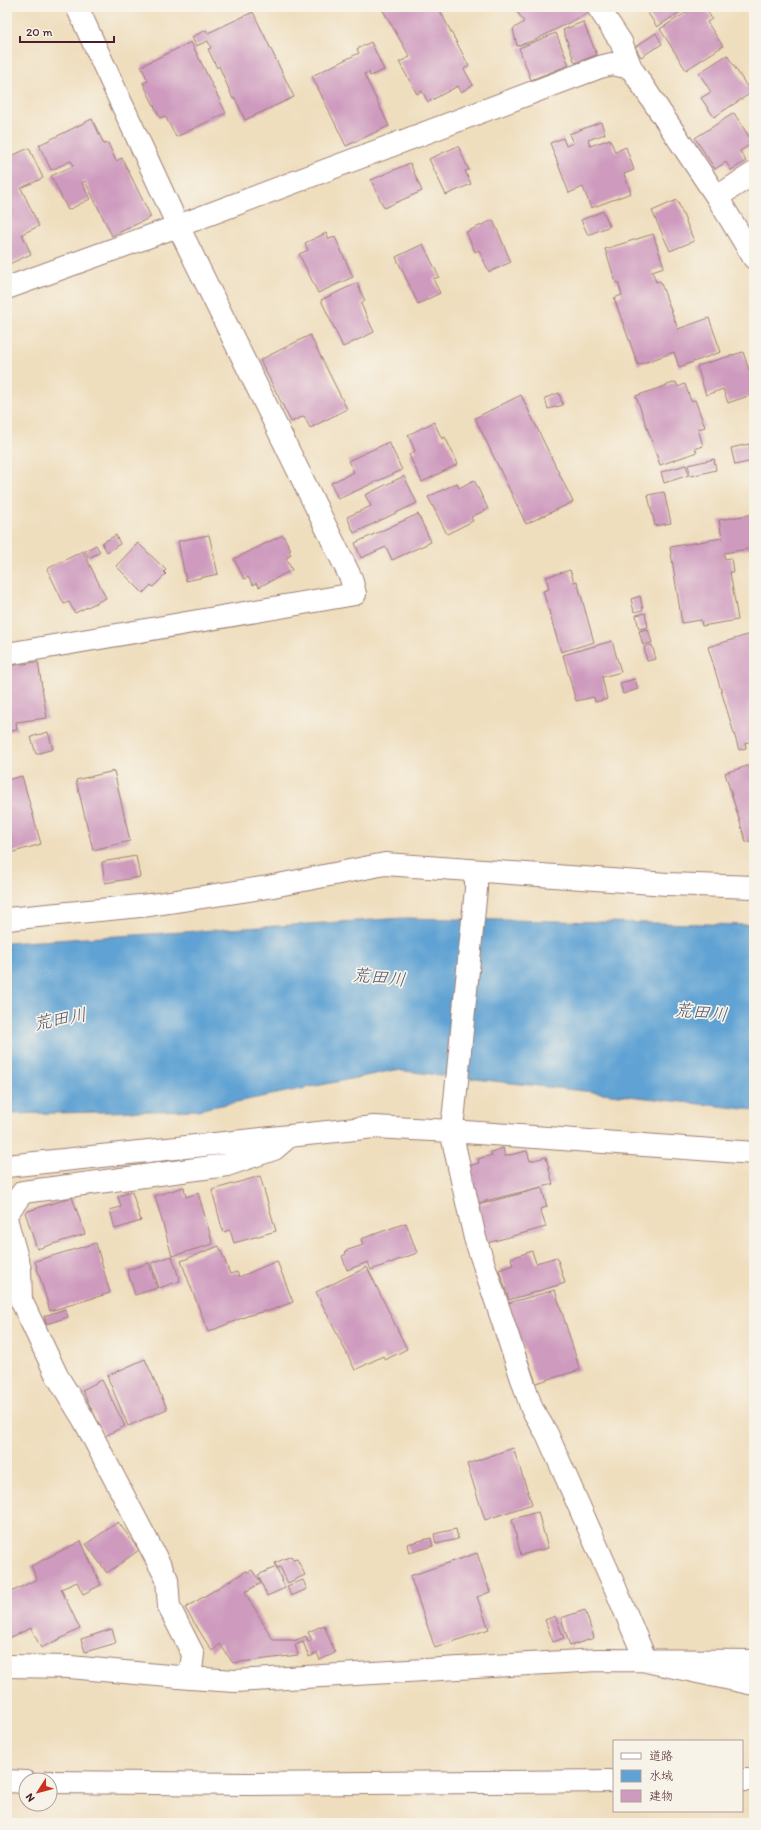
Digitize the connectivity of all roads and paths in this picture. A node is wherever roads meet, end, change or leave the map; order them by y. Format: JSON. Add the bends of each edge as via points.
{"nodes":[{"id":1,"x":77,"y":7,"type":"edge"},
{"id":2,"x":598,"y":7,"type":"edge"},
{"id":3,"x":631,"y":68,"type":"junction"},
{"id":4,"x":754,"y":173,"type":"edge"},
{"id":5,"x":717,"y":197,"type":"junction"},
{"id":6,"x":178,"y":226,"type":"junction"},
{"id":7,"x":754,"y":258,"type":"edge"},
{"id":8,"x":7,"y":288,"type":"edge"},
{"id":9,"x":7,"y":654,"type":"edge"},
{"id":10,"x":476,"y":880,"type":"junction"},
{"id":11,"x":754,"y":887,"type":"edge"},
{"id":12,"x":7,"y":920,"type":"edge"},
{"id":13,"x":453,"y":1121,"type":"junction"},
{"id":14,"x":291,"y":1135,"type":"junction"},
{"id":15,"x":754,"y":1153,"type":"edge"},
{"id":16,"x":7,"y":1166,"type":"edge"},
{"id":17,"x":7,"y":1213,"type":"edge"},
{"id":18,"x":7,"y":1222,"type":"edge"},
{"id":19,"x":14,"y":1303,"type":"edge"},
{"id":20,"x":646,"y":1661,"type":"junction"},
{"id":21,"x":754,"y":1661,"type":"edge"},
{"id":22,"x":7,"y":1666,"type":"edge"},
{"id":23,"x":190,"y":1678,"type":"junction"},
{"id":24,"x":754,"y":1684,"type":"edge"},
{"id":25,"x":743,"y":1780,"type":"edge"},
{"id":26,"x":754,"y":1780,"type":"edge"},
{"id":27,"x":7,"y":1781,"type":"edge"},
{"id":28,"x":613,"y":1781,"type":"edge"},
{"id":29,"x":18,"y":1782,"type":"edge"},
{"id":30,"x":58,"y":1782,"type":"edge"}],
"edges":[{"from":1,"to":6,"type":"street"},
{"from":2,"to":3,"type":"street","via":[[621,42]]},
{"from":3,"to":5,"type":"street"},
{"from":3,"to":6,"type":"street","via":[[612,64],[600,67]]},
{"from":4,"to":5,"type":"street"},
{"from":5,"to":7,"type":"street"},
{"from":6,"to":8,"type":"street"},
{"from":6,"to":9,"type":"street","via":[[351,578],[356,594]]},
{"from":10,"to":11,"type":"street"},
{"from":10,"to":12,"type":"street","via":[[385,864],[268,887],[150,905]]},
{"from":10,"to":13,"type":"street"},
{"from":13,"to":14,"type":"street"},
{"from":13,"to":15,"type":"street"},
{"from":13,"to":20,"type":"street","via":[[475,1238],[532,1409],[547,1434]]},
{"from":14,"to":16,"type":"street"},
{"from":14,"to":17,"type":"street","via":[[274,1149],[227,1165],[23,1192]]},
{"from":18,"to":19,"type":"street","via":[[20,1269]]},
{"from":19,"to":23,"type":"street","via":[[84,1420],[167,1580],[169,1606],[193,1654]]},
{"from":20,"to":21,"type":"street"},
{"from":20,"to":23,"type":"street","via":[[598,1660],[236,1681]]},
{"from":20,"to":24,"type":"street"},
{"from":22,"to":23,"type":"street","via":[[70,1667]]},
{"from":25,"to":26,"type":"street"},
{"from":27,"to":29,"type":"street"},
{"from":28,"to":30,"type":"street","via":[[247,1784]]}]}
